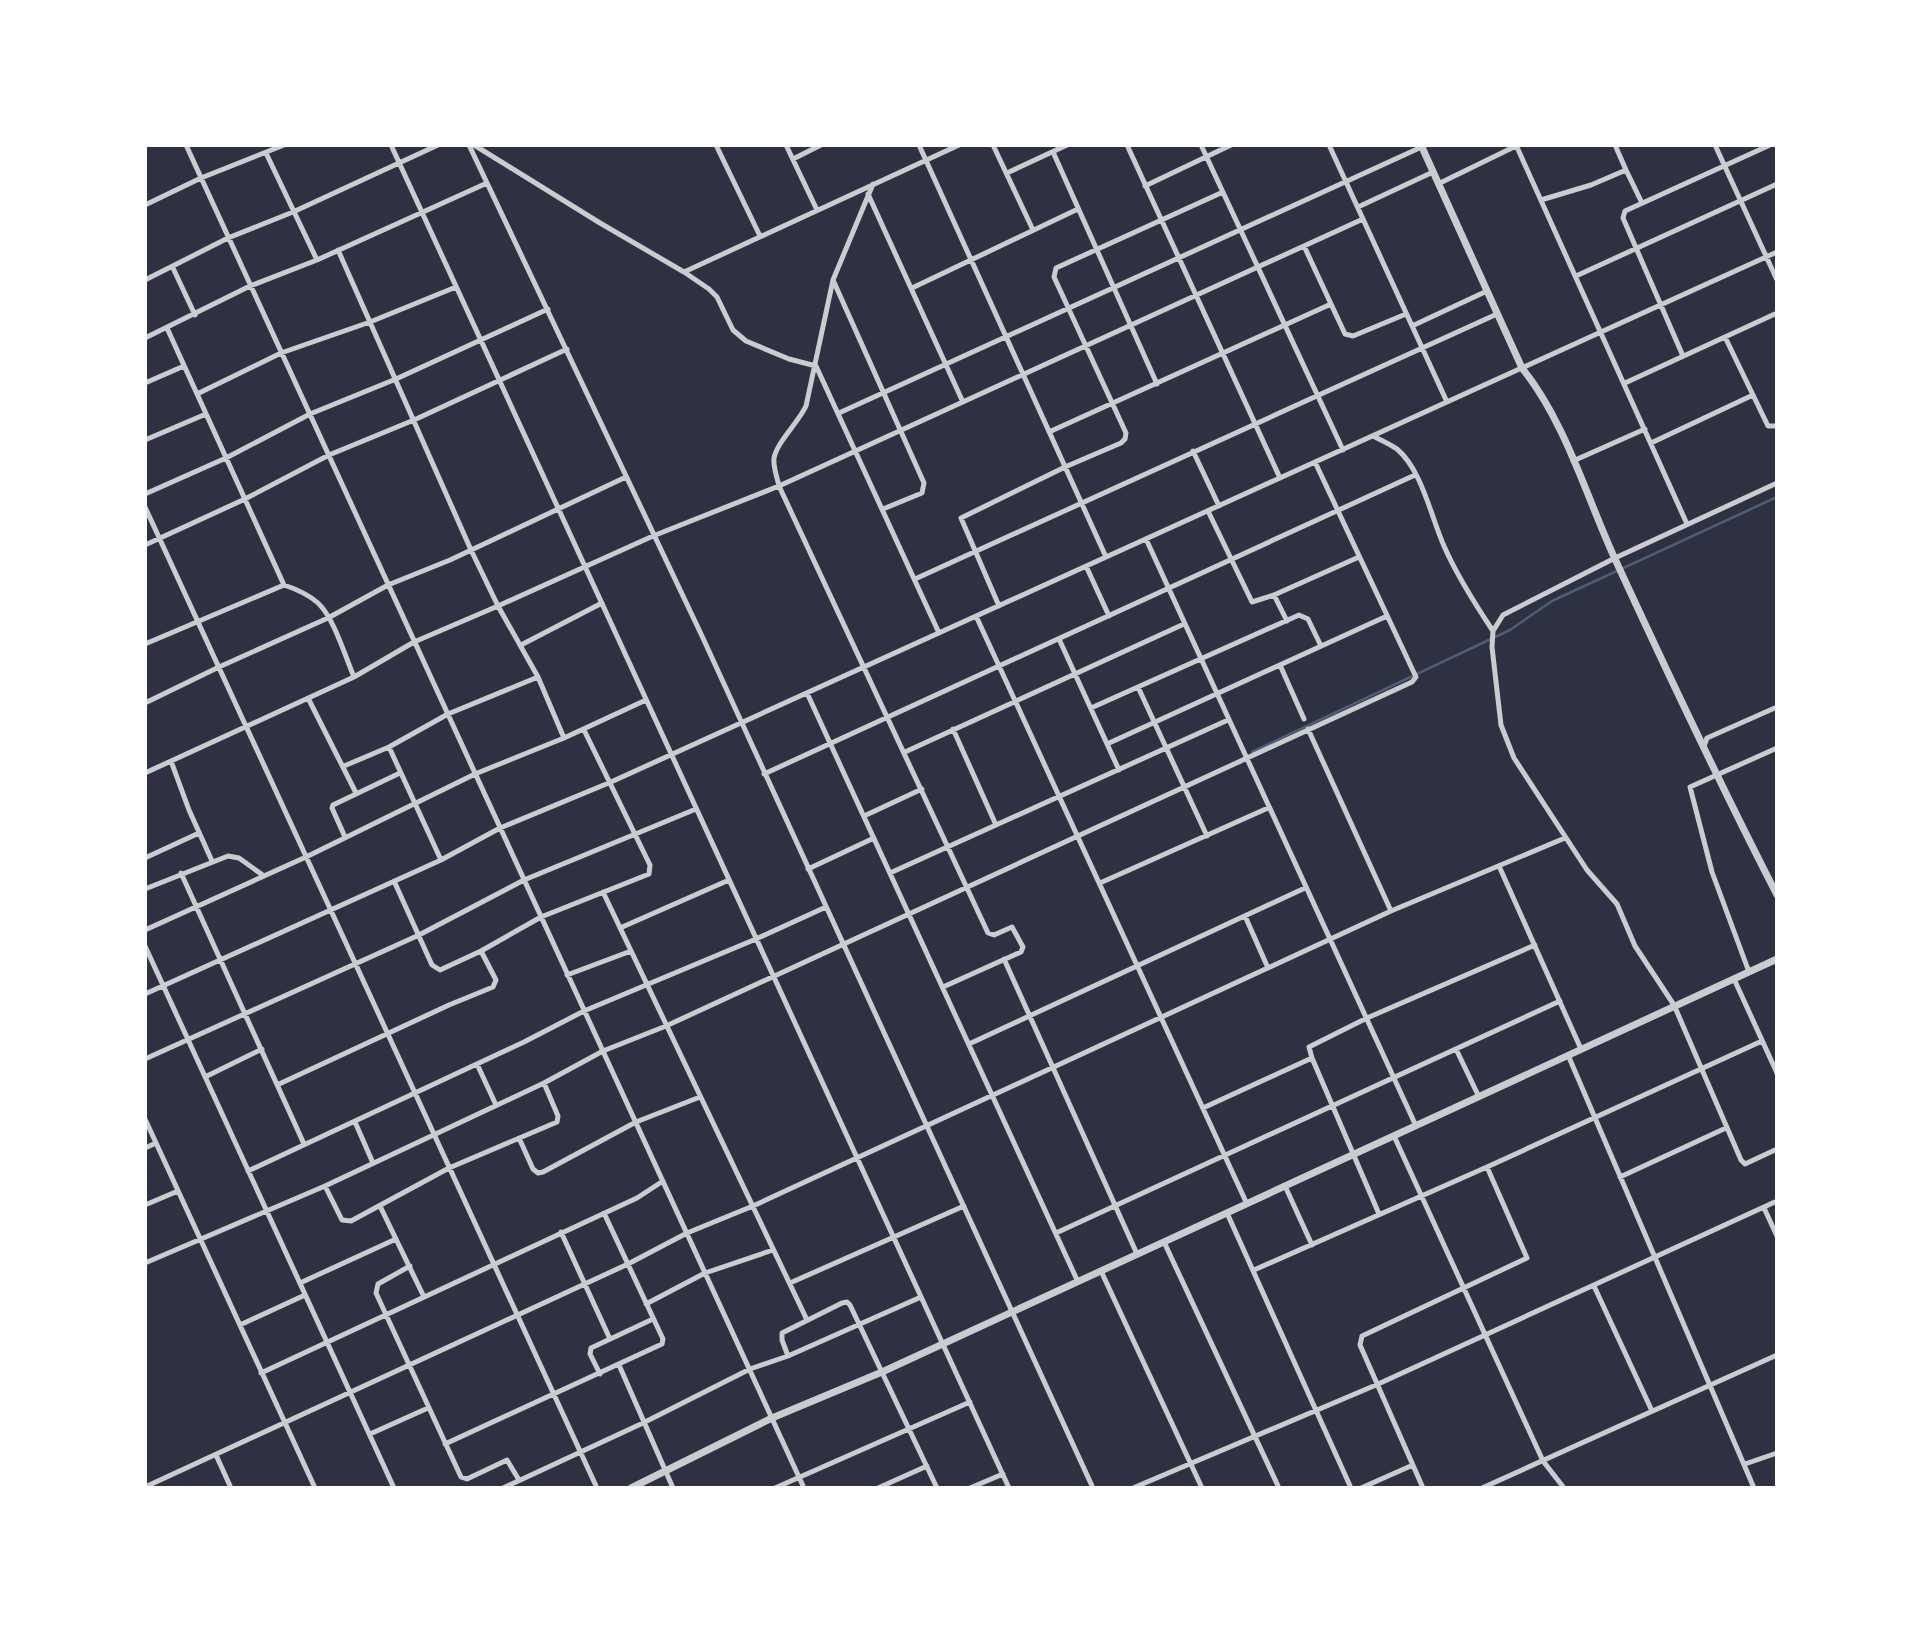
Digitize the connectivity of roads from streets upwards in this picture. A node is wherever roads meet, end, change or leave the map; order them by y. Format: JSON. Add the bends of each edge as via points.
{"nodes":[{"id":1,"x":186,"y":145,"type":"edge"},
{"id":2,"x":284,"y":145,"type":"edge"},
{"id":3,"x":391,"y":145,"type":"edge"},
{"id":4,"x":438,"y":145,"type":"edge"},
{"id":5,"x":471,"y":145,"type":"edge"},
{"id":6,"x":716,"y":145,"type":"edge"},
{"id":7,"x":786,"y":145,"type":"edge"},
{"id":8,"x":821,"y":145,"type":"edge"},
{"id":9,"x":919,"y":145,"type":"edge"},
{"id":10,"x":959,"y":145,"type":"edge"},
{"id":11,"x":993,"y":145,"type":"edge"},
{"id":12,"x":1067,"y":145,"type":"edge"},
{"id":13,"x":1127,"y":145,"type":"edge"},
{"id":14,"x":1201,"y":145,"type":"edge"},
{"id":15,"x":1231,"y":145,"type":"edge"},
{"id":16,"x":1329,"y":145,"type":"edge"},
{"id":17,"x":1517,"y":145,"type":"edge"},
{"id":18,"x":1615,"y":145,"type":"edge"},
{"id":19,"x":1715,"y":145,"type":"edge"},
{"id":20,"x":1770,"y":145,"type":"edge"},
{"id":21,"x":1423,"y":146,"type":"edge"},
{"id":22,"x":1053,"y":152,"type":"junction"},
{"id":23,"x":266,"y":153,"type":"junction"},
{"id":24,"x":1206,"y":158,"type":"junction"},
{"id":25,"x":793,"y":159,"type":"junction"},
{"id":26,"x":926,"y":160,"type":"junction"},
{"id":27,"x":399,"y":163,"type":"junction"},
{"id":28,"x":1725,"y":167,"type":"junction"},
{"id":29,"x":1626,"y":170,"type":"junction"},
{"id":30,"x":1433,"y":172,"type":"junction"},
{"id":31,"x":1007,"y":173,"type":"junction"},
{"id":32,"x":201,"y":178,"type":"junction"},
{"id":33,"x":1346,"y":182,"type":"junction"},
{"id":34,"x":487,"y":183,"type":"junction"},
{"id":35,"x":873,"y":184,"type":"junction"},
{"id":36,"x":1438,"y":184,"type":"junction"},
{"id":37,"x":1777,"y":184,"type":"edge"},
{"id":38,"x":1145,"y":186,"type":"junction"},
{"id":39,"x":1223,"y":191,"type":"junction"},
{"id":40,"x":868,"y":194,"type":"junction"},
{"id":41,"x":1541,"y":200,"type":"junction"},
{"id":42,"x":1740,"y":202,"type":"junction"},
{"id":43,"x":1642,"y":203,"type":"junction"},
{"id":44,"x":145,"y":205,"type":"edge"},
{"id":45,"x":1358,"y":207,"type":"junction"},
{"id":46,"x":1078,"y":209,"type":"junction"},
{"id":47,"x":817,"y":210,"type":"junction"},
{"id":48,"x":293,"y":212,"type":"junction"},
{"id":49,"x":422,"y":212,"type":"junction"},
{"id":50,"x":1363,"y":219,"type":"junction"},
{"id":51,"x":1161,"y":220,"type":"junction"},
{"id":52,"x":1033,"y":230,"type":"junction"},
{"id":53,"x":1241,"y":230,"type":"junction"},
{"id":54,"x":760,"y":236,"type":"junction"},
{"id":55,"x":228,"y":238,"type":"junction"},
{"id":56,"x":1304,"y":246,"type":"junction"},
{"id":57,"x":1636,"y":249,"type":"junction"},
{"id":58,"x":338,"y":250,"type":"junction"},
{"id":59,"x":1096,"y":251,"type":"junction"},
{"id":60,"x":1777,"y":252,"type":"edge"},
{"id":61,"x":1766,"y":257,"type":"junction"},
{"id":62,"x":1179,"y":258,"type":"junction"},
{"id":63,"x":317,"y":260,"type":"junction"},
{"id":64,"x":971,"y":260,"type":"junction"},
{"id":65,"x":1258,"y":267,"type":"junction"},
{"id":66,"x":173,"y":268,"type":"junction"},
{"id":67,"x":684,"y":272,"type":"junction"},
{"id":68,"x":1576,"y":276,"type":"junction"},
{"id":69,"x":833,"y":280,"type":"junction"},
{"id":70,"x":1777,"y":280,"type":"edge"},
{"id":71,"x":145,"y":281,"type":"edge"},
{"id":72,"x":250,"y":286,"type":"junction"},
{"id":73,"x":456,"y":287,"type":"junction"},
{"id":74,"x":912,"y":288,"type":"junction"},
{"id":75,"x":1113,"y":288,"type":"junction"},
{"id":76,"x":1487,"y":291,"type":"junction"},
{"id":77,"x":1196,"y":295,"type":"junction"},
{"id":78,"x":1331,"y":304,"type":"junction"},
{"id":79,"x":1660,"y":304,"type":"junction"},
{"id":80,"x":1068,"y":308,"type":"junction"},
{"id":81,"x":548,"y":309,"type":"junction"},
{"id":82,"x":1777,"y":313,"type":"edge"},
{"id":83,"x":195,"y":314,"type":"junction"},
{"id":84,"x":1406,"y":314,"type":"junction"},
{"id":85,"x":1497,"y":314,"type":"junction"},
{"id":86,"x":370,"y":322,"type":"junction"},
{"id":87,"x":1130,"y":324,"type":"junction"},
{"id":88,"x":1285,"y":326,"type":"junction"},
{"id":89,"x":1412,"y":326,"type":"junction"},
{"id":90,"x":167,"y":328,"type":"junction"},
{"id":91,"x":1601,"y":332,"type":"junction"},
{"id":92,"x":1006,"y":337,"type":"junction"},
{"id":93,"x":1725,"y":337,"type":"junction"},
{"id":94,"x":145,"y":338,"type":"edge"},
{"id":95,"x":481,"y":340,"type":"junction"},
{"id":96,"x":1085,"y":345,"type":"junction"},
{"id":97,"x":1422,"y":348,"type":"junction"},
{"id":98,"x":567,"y":349,"type":"junction"},
{"id":99,"x":281,"y":352,"type":"junction"},
{"id":100,"x":1223,"y":354,"type":"junction"},
{"id":101,"x":1683,"y":356,"type":"junction"},
{"id":102,"x":946,"y":364,"type":"junction"},
{"id":103,"x":184,"y":366,"type":"junction"},
{"id":104,"x":816,"y":366,"type":"junction"},
{"id":105,"x":1522,"y":368,"type":"junction"},
{"id":106,"x":1023,"y":374,"type":"junction"},
{"id":107,"x":396,"y":379,"type":"junction"},
{"id":108,"x":499,"y":380,"type":"junction"},
{"id":109,"x":145,"y":383,"type":"edge"},
{"id":110,"x":1625,"y":383,"type":"junction"},
{"id":111,"x":1157,"y":384,"type":"junction"},
{"id":112,"x":883,"y":393,"type":"junction"},
{"id":113,"x":197,"y":394,"type":"junction"},
{"id":114,"x":1752,"y":394,"type":"junction"},
{"id":115,"x":1318,"y":395,"type":"junction"},
{"id":116,"x":962,"y":400,"type":"junction"},
{"id":117,"x":1447,"y":402,"type":"junction"},
{"id":118,"x":1112,"y":403,"type":"junction"},
{"id":119,"x":839,"y":413,"type":"junction"},
{"id":120,"x":206,"y":414,"type":"junction"},
{"id":121,"x":310,"y":414,"type":"junction"},
{"id":122,"x":414,"y":420,"type":"junction"},
{"id":123,"x":1254,"y":424,"type":"junction"},
{"id":124,"x":1777,"y":426,"type":"edge"},
{"id":125,"x":900,"y":429,"type":"junction"},
{"id":126,"x":1645,"y":429,"type":"junction"},
{"id":127,"x":1049,"y":432,"type":"junction"},
{"id":128,"x":1373,"y":436,"type":"junction"},
{"id":129,"x":145,"y":440,"type":"edge"},
{"id":130,"x":1651,"y":443,"type":"junction"},
{"id":131,"x":1343,"y":450,"type":"junction"},
{"id":132,"x":856,"y":451,"type":"junction"},
{"id":133,"x":1194,"y":451,"type":"junction"},
{"id":134,"x":329,"y":455,"type":"junction"},
{"id":135,"x":226,"y":458,"type":"junction"},
{"id":136,"x":1573,"y":461,"type":"junction"},
{"id":137,"x":1315,"y":462,"type":"junction"},
{"id":138,"x":1065,"y":467,"type":"junction"},
{"id":139,"x":1415,"y":475,"type":"junction"},
{"id":140,"x":626,"y":477,"type":"junction"},
{"id":141,"x":1280,"y":478,"type":"junction"},
{"id":142,"x":1777,"y":483,"type":"edge"},
{"id":143,"x":779,"y":486,"type":"junction"},
{"id":144,"x":145,"y":494,"type":"edge"},
{"id":145,"x":245,"y":499,"type":"junction"},
{"id":146,"x":1083,"y":504,"type":"junction"},
{"id":147,"x":1219,"y":506,"type":"junction"},
{"id":148,"x":145,"y":507,"type":"edge"},
{"id":149,"x":558,"y":509,"type":"junction"},
{"id":150,"x":883,"y":509,"type":"junction"},
{"id":151,"x":1337,"y":509,"type":"junction"},
{"id":152,"x":1208,"y":511,"type":"junction"},
{"id":153,"x":1687,"y":524,"type":"junction"},
{"id":154,"x":653,"y":536,"type":"junction"},
{"id":155,"x":160,"y":539,"type":"junction"},
{"id":156,"x":1146,"y":539,"type":"junction"},
{"id":157,"x":145,"y":545,"type":"edge"},
{"id":158,"x":471,"y":550,"type":"junction"},
{"id":159,"x":975,"y":551,"type":"junction"},
{"id":160,"x":1106,"y":557,"type":"junction"},
{"id":161,"x":1359,"y":557,"type":"junction"},
{"id":162,"x":1615,"y":558,"type":"junction"},
{"id":163,"x":1230,"y":559,"type":"junction"},
{"id":164,"x":1086,"y":566,"type":"junction"},
{"id":165,"x":585,"y":567,"type":"junction"},
{"id":166,"x":915,"y":579,"type":"junction"},
{"id":167,"x":284,"y":585,"type":"junction"},
{"id":168,"x":388,"y":585,"type":"junction"},
{"id":169,"x":1168,"y":589,"type":"junction"},
{"id":170,"x":1274,"y":596,"type":"junction"},
{"id":171,"x":602,"y":603,"type":"junction"},
{"id":172,"x":498,"y":606,"type":"junction"},
{"id":173,"x":999,"y":606,"type":"junction"},
{"id":174,"x":976,"y":616,"type":"junction"},
{"id":175,"x":1109,"y":616,"type":"junction"},
{"id":176,"x":1387,"y":616,"type":"junction"},
{"id":177,"x":328,"y":618,"type":"junction"},
{"id":178,"x":198,"y":621,"type":"junction"},
{"id":179,"x":1287,"y":621,"type":"junction"},
{"id":180,"x":1184,"y":624,"type":"junction"},
{"id":181,"x":1493,"y":631,"type":"junction"},
{"id":182,"x":939,"y":633,"type":"junction"},
{"id":183,"x":1059,"y":639,"type":"junction"},
{"id":184,"x":414,"y":642,"type":"junction"},
{"id":185,"x":145,"y":644,"type":"edge"},
{"id":186,"x":521,"y":645,"type":"junction"},
{"id":187,"x":1321,"y":646,"type":"junction"},
{"id":188,"x":1200,"y":659,"type":"junction"},
{"id":189,"x":999,"y":666,"type":"junction"},
{"id":190,"x":1280,"y":666,"type":"junction"},
{"id":191,"x":219,"y":667,"type":"junction"},
{"id":192,"x":865,"y":667,"type":"junction"},
{"id":193,"x":1075,"y":674,"type":"junction"},
{"id":194,"x":354,"y":677,"type":"junction"},
{"id":195,"x":538,"y":677,"type":"junction"},
{"id":196,"x":1138,"y":687,"type":"junction"},
{"id":197,"x":807,"y":693,"type":"junction"},
{"id":198,"x":1217,"y":694,"type":"junction"},
{"id":199,"x":308,"y":698,"type":"junction"},
{"id":200,"x":646,"y":700,"type":"junction"},
{"id":201,"x":1016,"y":701,"type":"junction"},
{"id":202,"x":145,"y":703,"type":"edge"},
{"id":203,"x":1091,"y":708,"type":"junction"},
{"id":204,"x":1775,"y":708,"type":"edge"},
{"id":205,"x":448,"y":714,"type":"junction"},
{"id":206,"x":1777,"y":716,"type":"edge"},
{"id":207,"x":888,"y":717,"type":"junction"},
{"id":208,"x":1304,"y":719,"type":"dead end"},
{"id":209,"x":1228,"y":720,"type":"junction"},
{"id":210,"x":1155,"y":722,"type":"junction"},
{"id":211,"x":741,"y":723,"type":"junction"},
{"id":212,"x":246,"y":727,"type":"junction"},
{"id":213,"x":953,"y":729,"type":"junction"},
{"id":214,"x":1308,"y":729,"type":"junction"},
{"id":215,"x":584,"y":730,"type":"junction"},
{"id":216,"x":564,"y":738,"type":"junction"},
{"id":217,"x":830,"y":744,"type":"junction"},
{"id":218,"x":1107,"y":744,"type":"junction"},
{"id":219,"x":389,"y":747,"type":"junction"},
{"id":220,"x":1704,"y":747,"type":"junction"},
{"id":221,"x":1166,"y":748,"type":"junction"},
{"id":222,"x":1777,"y":748,"type":"edge"},
{"id":223,"x":905,"y":752,"type":"junction"},
{"id":224,"x":672,"y":755,"type":"junction"},
{"id":225,"x":1245,"y":757,"type":"junction"},
{"id":226,"x":171,"y":761,"type":"junction"},
{"id":227,"x":344,"y":766,"type":"junction"},
{"id":228,"x":1119,"y":770,"type":"junction"},
{"id":229,"x":145,"y":773,"type":"edge"},
{"id":230,"x":400,"y":773,"type":"junction"},
{"id":231,"x":475,"y":774,"type":"junction"},
{"id":232,"x":764,"y":774,"type":"junction"},
{"id":233,"x":1718,"y":774,"type":"junction"},
{"id":234,"x":611,"y":782,"type":"junction"},
{"id":235,"x":1183,"y":786,"type":"junction"},
{"id":236,"x":922,"y":789,"type":"junction"},
{"id":237,"x":356,"y":793,"type":"junction"},
{"id":238,"x":1059,"y":797,"type":"junction"},
{"id":239,"x":415,"y":804,"type":"junction"},
{"id":240,"x":1268,"y":808,"type":"junction"},
{"id":241,"x":696,"y":809,"type":"junction"},
{"id":242,"x":864,"y":816,"type":"junction"},
{"id":243,"x":996,"y":825,"type":"junction"},
{"id":244,"x":500,"y":828,"type":"junction"},
{"id":245,"x":199,"y":833,"type":"junction"},
{"id":246,"x":637,"y":835,"type":"junction"},
{"id":247,"x":1077,"y":835,"type":"junction"},
{"id":248,"x":1207,"y":836,"type":"junction"},
{"id":249,"x":345,"y":837,"type":"junction"},
{"id":250,"x":874,"y":838,"type":"junction"},
{"id":251,"x":1565,"y":838,"type":"junction"},
{"id":252,"x":949,"y":846,"type":"junction"},
{"id":253,"x":306,"y":857,"type":"junction"},
{"id":254,"x":145,"y":858,"type":"edge"},
{"id":255,"x":440,"y":860,"type":"junction"},
{"id":256,"x":212,"y":862,"type":"junction"},
{"id":257,"x":1499,"y":866,"type":"junction"},
{"id":258,"x":808,"y":869,"type":"junction"},
{"id":259,"x":181,"y":873,"type":"junction"},
{"id":260,"x":890,"y":873,"type":"junction"},
{"id":261,"x":264,"y":876,"type":"junction"},
{"id":262,"x":524,"y":880,"type":"junction"},
{"id":263,"x":729,"y":880,"type":"junction"},
{"id":264,"x":394,"y":881,"type":"junction"},
{"id":265,"x":1100,"y":883,"type":"junction"},
{"id":266,"x":967,"y":886,"type":"junction"},
{"id":267,"x":1305,"y":888,"type":"junction"},
{"id":268,"x":145,"y":889,"type":"edge"},
{"id":269,"x":603,"y":892,"type":"junction"},
{"id":270,"x":1777,"y":895,"type":"edge"},
{"id":271,"x":826,"y":906,"type":"junction"},
{"id":272,"x":196,"y":908,"type":"junction"},
{"id":273,"x":331,"y":910,"type":"junction"},
{"id":274,"x":1391,"y":911,"type":"junction"},
{"id":275,"x":908,"y":913,"type":"junction"},
{"id":276,"x":1245,"y":916,"type":"junction"},
{"id":277,"x":541,"y":917,"type":"junction"},
{"id":278,"x":620,"y":928,"type":"junction"},
{"id":279,"x":145,"y":930,"type":"edge"},
{"id":280,"x":419,"y":935,"type":"junction"},
{"id":281,"x":756,"y":939,"type":"junction"},
{"id":282,"x":1329,"y":940,"type":"junction"},
{"id":283,"x":843,"y":943,"type":"junction"},
{"id":284,"x":1535,"y":944,"type":"junction"},
{"id":285,"x":145,"y":946,"type":"edge"},
{"id":286,"x":481,"y":951,"type":"junction"},
{"id":287,"x":631,"y":951,"type":"junction"},
{"id":288,"x":1777,"y":959,"type":"edge"},
{"id":289,"x":220,"y":960,"type":"junction"},
{"id":290,"x":1004,"y":960,"type":"junction"},
{"id":291,"x":354,"y":962,"type":"junction"},
{"id":292,"x":1138,"y":967,"type":"junction"},
{"id":293,"x":1268,"y":968,"type":"junction"},
{"id":294,"x":1749,"y":972,"type":"junction"},
{"id":295,"x":568,"y":975,"type":"junction"},
{"id":296,"x":773,"y":976,"type":"junction"},
{"id":297,"x":1734,"y":979,"type":"junction"},
{"id":298,"x":647,"y":985,"type":"junction"},
{"id":299,"x":163,"y":986,"type":"junction"},
{"id":300,"x":943,"y":987,"type":"junction"},
{"id":301,"x":145,"y":994,"type":"edge"},
{"id":302,"x":1560,"y":1001,"type":"junction"},
{"id":303,"x":1674,"y":1005,"type":"junction"},
{"id":304,"x":584,"y":1011,"type":"junction"},
{"id":305,"x":246,"y":1012,"type":"junction"},
{"id":306,"x":1029,"y":1016,"type":"junction"},
{"id":307,"x":1161,"y":1018,"type":"junction"},
{"id":308,"x":1367,"y":1018,"type":"junction"},
{"id":309,"x":666,"y":1026,"type":"junction"},
{"id":310,"x":387,"y":1034,"type":"junction"},
{"id":311,"x":187,"y":1040,"type":"junction"},
{"id":312,"x":1762,"y":1041,"type":"junction"},
{"id":313,"x":969,"y":1044,"type":"junction"},
{"id":314,"x":262,"y":1049,"type":"junction"},
{"id":315,"x":1456,"y":1049,"type":"junction"},
{"id":316,"x":1581,"y":1049,"type":"junction"},
{"id":317,"x":603,"y":1051,"type":"junction"},
{"id":318,"x":1568,"y":1055,"type":"junction"},
{"id":319,"x":1311,"y":1058,"type":"junction"},
{"id":320,"x":145,"y":1059,"type":"edge"},
{"id":321,"x":477,"y":1064,"type":"junction"},
{"id":322,"x":1054,"y":1066,"type":"junction"},
{"id":323,"x":1700,"y":1069,"type":"junction"},
{"id":324,"x":1777,"y":1073,"type":"edge"},
{"id":325,"x":205,"y":1077,"type":"junction"},
{"id":326,"x":1395,"y":1077,"type":"junction"},
{"id":327,"x":544,"y":1083,"type":"junction"},
{"id":328,"x":278,"y":1085,"type":"junction"},
{"id":329,"x":415,"y":1094,"type":"junction"},
{"id":330,"x":993,"y":1096,"type":"junction"},
{"id":331,"x":700,"y":1097,"type":"junction"},
{"id":332,"x":1479,"y":1097,"type":"junction"},
{"id":333,"x":496,"y":1105,"type":"junction"},
{"id":334,"x":1332,"y":1107,"type":"junction"},
{"id":335,"x":1203,"y":1108,"type":"junction"},
{"id":336,"x":1595,"y":1117,"type":"junction"},
{"id":337,"x":145,"y":1119,"type":"edge"},
{"id":338,"x":355,"y":1122,"type":"junction"},
{"id":339,"x":636,"y":1122,"type":"junction"},
{"id":340,"x":927,"y":1126,"type":"junction"},
{"id":341,"x":1416,"y":1126,"type":"junction"},
{"id":342,"x":1726,"y":1128,"type":"junction"},
{"id":343,"x":434,"y":1135,"type":"junction"},
{"id":344,"x":1394,"y":1136,"type":"junction"},
{"id":345,"x":519,"y":1138,"type":"junction"},
{"id":346,"x":156,"y":1143,"type":"junction"},
{"id":347,"x":304,"y":1144,"type":"junction"},
{"id":348,"x":145,"y":1148,"type":"edge"},
{"id":349,"x":1777,"y":1149,"type":"edge"},
{"id":350,"x":1225,"y":1154,"type":"junction"},
{"id":351,"x":1353,"y":1155,"type":"junction"},
{"id":352,"x":857,"y":1158,"type":"junction"},
{"id":353,"x":373,"y":1163,"type":"junction"},
{"id":354,"x":1488,"y":1167,"type":"junction"},
{"id":355,"x":449,"y":1168,"type":"junction"},
{"id":356,"x":248,"y":1171,"type":"junction"},
{"id":357,"x":1620,"y":1177,"type":"junction"},
{"id":358,"x":663,"y":1181,"type":"junction"},
{"id":359,"x":324,"y":1186,"type":"junction"},
{"id":360,"x":1285,"y":1186,"type":"junction"},
{"id":361,"x":178,"y":1191,"type":"junction"},
{"id":362,"x":1421,"y":1196,"type":"junction"},
{"id":363,"x":1777,"y":1201,"type":"edge"},
{"id":364,"x":1247,"y":1203,"type":"junction"},
{"id":365,"x":145,"y":1205,"type":"edge"},
{"id":366,"x":1115,"y":1205,"type":"junction"},
{"id":367,"x":380,"y":1206,"type":"junction"},
{"id":368,"x":753,"y":1206,"type":"junction"},
{"id":369,"x":964,"y":1206,"type":"junction"},
{"id":370,"x":1764,"y":1208,"type":"junction"},
{"id":371,"x":267,"y":1211,"type":"junction"},
{"id":372,"x":604,"y":1213,"type":"junction"},
{"id":373,"x":1227,"y":1213,"type":"junction"},
{"id":374,"x":1379,"y":1214,"type":"junction"},
{"id":375,"x":561,"y":1232,"type":"junction"},
{"id":376,"x":687,"y":1233,"type":"junction"},
{"id":377,"x":1056,"y":1233,"type":"junction"},
{"id":378,"x":1777,"y":1236,"type":"edge"},
{"id":379,"x":895,"y":1238,"type":"junction"},
{"id":380,"x":396,"y":1239,"type":"junction"},
{"id":381,"x":201,"y":1240,"type":"junction"},
{"id":382,"x":1164,"y":1242,"type":"junction"},
{"id":383,"x":1312,"y":1244,"type":"junction"},
{"id":384,"x":773,"y":1250,"type":"junction"},
{"id":385,"x":1137,"y":1254,"type":"junction"},
{"id":386,"x":1655,"y":1259,"type":"junction"},
{"id":387,"x":145,"y":1263,"type":"edge"},
{"id":388,"x":494,"y":1264,"type":"junction"},
{"id":389,"x":628,"y":1264,"type":"junction"},
{"id":390,"x":410,"y":1266,"type":"junction"},
{"id":391,"x":1254,"y":1270,"type":"junction"},
{"id":392,"x":1101,"y":1271,"type":"junction"},
{"id":393,"x":705,"y":1273,"type":"junction"},
{"id":394,"x":1078,"y":1282,"type":"junction"},
{"id":395,"x":300,"y":1283,"type":"junction"},
{"id":396,"x":790,"y":1283,"type":"junction"},
{"id":397,"x":585,"y":1284,"type":"junction"},
{"id":398,"x":1594,"y":1286,"type":"junction"},
{"id":399,"x":1463,"y":1288,"type":"junction"},
{"id":400,"x":306,"y":1295,"type":"junction"},
{"id":401,"x":424,"y":1297,"type":"junction"},
{"id":402,"x":921,"y":1297,"type":"junction"},
{"id":403,"x":646,"y":1304,"type":"junction"},
{"id":404,"x":1013,"y":1312,"type":"junction"},
{"id":405,"x":385,"y":1315,"type":"junction"},
{"id":406,"x":517,"y":1315,"type":"junction"},
{"id":407,"x":653,"y":1319,"type":"junction"},
{"id":408,"x":807,"y":1320,"type":"junction"},
{"id":409,"x":240,"y":1325,"type":"junction"},
{"id":410,"x":860,"y":1325,"type":"junction"},
{"id":411,"x":1485,"y":1336,"type":"junction"},
{"id":412,"x":610,"y":1339,"type":"junction"},
{"id":413,"x":327,"y":1343,"type":"junction"},
{"id":414,"x":943,"y":1344,"type":"junction"},
{"id":415,"x":1777,"y":1355,"type":"edge"},
{"id":416,"x":789,"y":1356,"type":"junction"},
{"id":417,"x":619,"y":1365,"type":"junction"},
{"id":418,"x":408,"y":1366,"type":"junction"},
{"id":419,"x":750,"y":1369,"type":"junction"},
{"id":420,"x":882,"y":1372,"type":"junction"},
{"id":421,"x":261,"y":1373,"type":"junction"},
{"id":422,"x":600,"y":1374,"type":"junction"},
{"id":423,"x":1376,"y":1385,"type":"junction"},
{"id":424,"x":1712,"y":1385,"type":"junction"},
{"id":425,"x":350,"y":1392,"type":"junction"},
{"id":426,"x":553,"y":1394,"type":"junction"},
{"id":427,"x":970,"y":1402,"type":"junction"},
{"id":428,"x":428,"y":1408,"type":"junction"},
{"id":429,"x":1317,"y":1411,"type":"junction"},
{"id":430,"x":1652,"y":1411,"type":"junction"},
{"id":431,"x":772,"y":1418,"type":"junction"},
{"id":432,"x":285,"y":1423,"type":"junction"},
{"id":433,"x":643,"y":1423,"type":"junction"},
{"id":434,"x":910,"y":1430,"type":"junction"},
{"id":435,"x":370,"y":1434,"type":"junction"},
{"id":436,"x":1256,"y":1437,"type":"junction"},
{"id":437,"x":444,"y":1444,"type":"junction"},
{"id":438,"x":580,"y":1452,"type":"junction"},
{"id":439,"x":1777,"y":1452,"type":"edge"},
{"id":440,"x":216,"y":1455,"type":"junction"},
{"id":441,"x":1543,"y":1461,"type":"junction"},
{"id":442,"x":1191,"y":1463,"type":"junction"},
{"id":443,"x":1745,"y":1464,"type":"junction"},
{"id":444,"x":1413,"y":1465,"type":"junction"},
{"id":445,"x":927,"y":1466,"type":"junction"},
{"id":446,"x":665,"y":1472,"type":"junction"},
{"id":447,"x":1003,"y":1474,"type":"junction"},
{"id":448,"x":799,"y":1476,"type":"junction"},
{"id":449,"x":519,"y":1480,"type":"junction"},
{"id":450,"x":145,"y":1487,"type":"edge"},
{"id":451,"x":231,"y":1488,"type":"edge"},
{"id":452,"x":315,"y":1488,"type":"edge"},
{"id":453,"x":394,"y":1488,"type":"edge"},
{"id":454,"x":503,"y":1488,"type":"edge"},
{"id":455,"x":597,"y":1488,"type":"edge"},
{"id":456,"x":631,"y":1488,"type":"edge"},
{"id":457,"x":673,"y":1488,"type":"edge"},
{"id":458,"x":775,"y":1488,"type":"edge"},
{"id":459,"x":804,"y":1488,"type":"edge"},
{"id":460,"x":878,"y":1488,"type":"edge"},
{"id":461,"x":937,"y":1488,"type":"edge"},
{"id":462,"x":970,"y":1488,"type":"edge"},
{"id":463,"x":1009,"y":1488,"type":"edge"},
{"id":464,"x":1093,"y":1488,"type":"edge"},
{"id":465,"x":1133,"y":1488,"type":"edge"},
{"id":466,"x":1202,"y":1488,"type":"edge"},
{"id":467,"x":1279,"y":1488,"type":"edge"},
{"id":468,"x":1351,"y":1488,"type":"edge"},
{"id":469,"x":1361,"y":1488,"type":"edge"},
{"id":470,"x":1423,"y":1488,"type":"edge"},
{"id":471,"x":1482,"y":1488,"type":"edge"},
{"id":472,"x":1564,"y":1488,"type":"edge"},
{"id":473,"x":1754,"y":1488,"type":"edge"}],
"edges":[{"from":1,"to":32,"type":"street"},
{"from":2,"to":23,"type":"street"},
{"from":3,"to":27,"type":"street"},
{"from":4,"to":27,"type":"street"},
{"from":5,"to":34,"type":"street"},
{"from":5,"to":67,"type":"street"},
{"from":6,"to":54,"type":"street"},
{"from":7,"to":25,"type":"street"},
{"from":8,"to":25,"type":"street"},
{"from":9,"to":26,"type":"street"},
{"from":10,"to":26,"type":"street"},
{"from":11,"to":31,"type":"street"},
{"from":12,"to":22,"type":"street"},
{"from":13,"to":38,"type":"street"},
{"from":14,"to":24,"type":"street"},
{"from":15,"to":24,"type":"street"},
{"from":16,"to":33,"type":"street"},
{"from":17,"to":36,"type":"street"},
{"from":17,"to":41,"type":"street"},
{"from":18,"to":29,"type":"street"},
{"from":19,"to":28,"type":"street"},
{"from":20,"to":28,"type":"street"},
{"from":21,"to":30,"type":"street"},
{"from":21,"to":33,"type":"street"},
{"from":22,"to":31,"type":"street"},
{"from":22,"to":46,"type":"street"},
{"from":23,"to":32,"type":"street"},
{"from":23,"to":48,"type":"street"},
{"from":24,"to":38,"type":"street"},
{"from":24,"to":39,"type":"street"},
{"from":25,"to":47,"type":"street"},
{"from":26,"to":35,"type":"street"},
{"from":26,"to":64,"type":"street"},
{"from":27,"to":48,"type":"street"},
{"from":27,"to":49,"type":"street"},
{"from":28,"to":42,"type":"street"},
{"from":28,"to":43,"type":"street"},
{"from":29,"to":41,"type":"street"},
{"from":29,"to":43,"type":"street"},
{"from":30,"to":36,"type":"street"},
{"from":30,"to":45,"type":"street"},
{"from":31,"to":52,"type":"street"},
{"from":32,"to":44,"type":"street"},
{"from":32,"to":55,"type":"street"},
{"from":33,"to":45,"type":"street"},
{"from":33,"to":53,"type":"street"},
{"from":34,"to":49,"type":"street"},
{"from":34,"to":81,"type":"street"},
{"from":35,"to":40,"type":"street"},
{"from":35,"to":47,"type":"street"},
{"from":36,"to":76,"type":"street"},
{"from":37,"to":42,"type":"street"},
{"from":38,"to":51,"type":"street"},
{"from":39,"to":51,"type":"street"},
{"from":39,"to":53,"type":"street"},
{"from":40,"to":69,"type":"street"},
{"from":40,"to":74,"type":"street"},
{"from":41,"to":68,"type":"street"},
{"from":42,"to":57,"type":"street"},
{"from":42,"to":61,"type":"street"},
{"from":43,"to":57,"type":"street","via":[[1625,211],[1622,218]]},
{"from":45,"to":50,"type":"street"},
{"from":46,"to":52,"type":"street"},
{"from":46,"to":59,"type":"street"},
{"from":47,"to":54,"type":"street"},
{"from":48,"to":55,"type":"street"},
{"from":48,"to":63,"type":"street"},
{"from":49,"to":58,"type":"street"},
{"from":49,"to":73,"type":"street"},
{"from":50,"to":56,"type":"street"},
{"from":50,"to":84,"type":"street"},
{"from":51,"to":59,"type":"street"},
{"from":51,"to":62,"type":"street"},
{"from":52,"to":64,"type":"street"},
{"from":53,"to":62,"type":"street"},
{"from":53,"to":65,"type":"street"},
{"from":54,"to":67,"type":"street"},
{"from":55,"to":66,"type":"street"},
{"from":55,"to":72,"type":"street"},
{"from":56,"to":65,"type":"street"},
{"from":56,"to":78,"type":"street"},
{"from":57,"to":68,"type":"street"},
{"from":57,"to":79,"type":"street"},
{"from":58,"to":63,"type":"street"},
{"from":58,"to":86,"type":"street"},
{"from":59,"to":75,"type":"street"},
{"from":59,"to":80,"type":"street","via":[[1054,271]]},
{"from":60,"to":61,"type":"street"},
{"from":61,"to":70,"type":"street"},
{"from":61,"to":79,"type":"street"},
{"from":62,"to":75,"type":"street"},
{"from":62,"to":77,"type":"street"},
{"from":63,"to":72,"type":"street"},
{"from":64,"to":74,"type":"street"},
{"from":64,"to":92,"type":"street"},
{"from":65,"to":77,"type":"street"},
{"from":65,"to":88,"type":"street"},
{"from":66,"to":71,"type":"street"},
{"from":66,"to":83,"type":"street"},
{"from":67,"to":104,"type":"street","via":[[717,297],[739,336],[757,347]]},
{"from":68,"to":91,"type":"street"},
{"from":69,"to":104,"type":"street"},
{"from":69,"to":112,"type":"street"},
{"from":72,"to":83,"type":"street"},
{"from":72,"to":99,"type":"street"},
{"from":73,"to":86,"type":"street"},
{"from":73,"to":95,"type":"street"},
{"from":74,"to":102,"type":"street"},
{"from":75,"to":80,"type":"street"},
{"from":75,"to":87,"type":"street"},
{"from":76,"to":85,"type":"street"},
{"from":76,"to":89,"type":"street"},
{"from":77,"to":87,"type":"street"},
{"from":77,"to":100,"type":"street"},
{"from":78,"to":84,"type":"street","via":[[1349,336]]},
{"from":78,"to":88,"type":"street"},
{"from":79,"to":91,"type":"street"},
{"from":79,"to":101,"type":"street"},
{"from":80,"to":92,"type":"street"},
{"from":80,"to":96,"type":"street"},
{"from":81,"to":95,"type":"street"},
{"from":81,"to":98,"type":"street"},
{"from":82,"to":93,"type":"street"},
{"from":83,"to":90,"type":"street"},
{"from":84,"to":89,"type":"street"},
{"from":85,"to":97,"type":"street"},
{"from":85,"to":105,"type":"street"},
{"from":86,"to":99,"type":"street"},
{"from":86,"to":107,"type":"street"},
{"from":87,"to":96,"type":"street"},
{"from":87,"to":111,"type":"street"},
{"from":88,"to":100,"type":"street"},
{"from":88,"to":115,"type":"street"},
{"from":89,"to":97,"type":"street"},
{"from":90,"to":94,"type":"street"},
{"from":90,"to":103,"type":"street"},
{"from":91,"to":105,"type":"street"},
{"from":91,"to":110,"type":"street"},
{"from":92,"to":102,"type":"street"},
{"from":92,"to":106,"type":"street"},
{"from":93,"to":101,"type":"street"},
{"from":93,"to":114,"type":"street"},
{"from":95,"to":107,"type":"street"},
{"from":95,"to":108,"type":"street"},
{"from":96,"to":106,"type":"street"},
{"from":96,"to":118,"type":"street"},
{"from":97,"to":115,"type":"street"},
{"from":97,"to":117,"type":"street"},
{"from":98,"to":108,"type":"street"},
{"from":98,"to":140,"type":"street"},
{"from":99,"to":113,"type":"street"},
{"from":99,"to":121,"type":"street"},
{"from":100,"to":111,"type":"street"},
{"from":100,"to":123,"type":"street"},
{"from":101,"to":110,"type":"street"},
{"from":102,"to":112,"type":"street"},
{"from":102,"to":116,"type":"street"},
{"from":103,"to":109,"type":"street"},
{"from":103,"to":113,"type":"street"},
{"from":104,"to":119,"type":"street"},
{"from":104,"to":143,"type":"street","via":[[806,406],[774,459]]},
{"from":105,"to":117,"type":"street"},
{"from":105,"to":136,"type":"street","via":[[1544,400]]},
{"from":106,"to":116,"type":"street"},
{"from":106,"to":127,"type":"street"},
{"from":107,"to":121,"type":"street"},
{"from":107,"to":122,"type":"street"},
{"from":108,"to":122,"type":"street"},
{"from":108,"to":149,"type":"street"},
{"from":110,"to":126,"type":"street"},
{"from":111,"to":118,"type":"street"},
{"from":112,"to":119,"type":"street"},
{"from":112,"to":125,"type":"street"},
{"from":113,"to":120,"type":"street"},
{"from":114,"to":124,"type":"street","via":[[1768,426]]},
{"from":114,"to":130,"type":"street"},
{"from":115,"to":123,"type":"street"},
{"from":115,"to":131,"type":"street"},
{"from":116,"to":125,"type":"street"},
{"from":117,"to":128,"type":"street"},
{"from":118,"to":127,"type":"street"},
{"from":118,"to":138,"type":"street","via":[[1125,439]]},
{"from":119,"to":132,"type":"street"},
{"from":120,"to":129,"type":"street"},
{"from":120,"to":135,"type":"street"},
{"from":121,"to":134,"type":"street"},
{"from":121,"to":135,"type":"street"},
{"from":122,"to":134,"type":"street"},
{"from":122,"to":158,"type":"street"},
{"from":123,"to":133,"type":"street"},
{"from":123,"to":141,"type":"street"},
{"from":125,"to":132,"type":"street"},
{"from":125,"to":150,"type":"street","via":[[924,489]]},
{"from":126,"to":130,"type":"street"},
{"from":126,"to":136,"type":"street"},
{"from":127,"to":138,"type":"street"},
{"from":128,"to":131,"type":"street"},
{"from":128,"to":139,"type":"street","via":[[1396,449]]},
{"from":130,"to":153,"type":"street"},
{"from":131,"to":137,"type":"street"},
{"from":132,"to":143,"type":"street"},
{"from":132,"to":150,"type":"street"},
{"from":133,"to":146,"type":"street"},
{"from":133,"to":147,"type":"street"},
{"from":134,"to":145,"type":"street"},
{"from":134,"to":168,"type":"street"},
{"from":135,"to":144,"type":"street"},
{"from":135,"to":145,"type":"street"},
{"from":136,"to":162,"type":"street"},
{"from":137,"to":141,"type":"street"},
{"from":137,"to":151,"type":"street"},
{"from":138,"to":146,"type":"street"},
{"from":138,"to":159,"type":"street","via":[[963,516]]},
{"from":139,"to":151,"type":"street"},
{"from":139,"to":181,"type":"street","via":[[1444,546]]},
{"from":140,"to":149,"type":"street"},
{"from":140,"to":154,"type":"street"},
{"from":141,"to":147,"type":"street"},
{"from":142,"to":153,"type":"street"},
{"from":143,"to":154,"type":"street"},
{"from":143,"to":192,"type":"street"},
{"from":145,"to":155,"type":"street"},
{"from":145,"to":167,"type":"street"},
{"from":146,"to":159,"type":"street"},
{"from":146,"to":160,"type":"street"},
{"from":147,"to":152,"type":"street"},
{"from":148,"to":155,"type":"street"},
{"from":149,"to":158,"type":"street"},
{"from":149,"to":165,"type":"street"},
{"from":150,"to":166,"type":"street"},
{"from":151,"to":161,"type":"street"},
{"from":151,"to":163,"type":"street"},
{"from":152,"to":156,"type":"street"},
{"from":152,"to":163,"type":"street"},
{"from":153,"to":162,"type":"street"},
{"from":154,"to":165,"type":"street"},
{"from":154,"to":211,"type":"street"},
{"from":155,"to":157,"type":"street"},
{"from":155,"to":178,"type":"street"},
{"from":156,"to":160,"type":"street"},
{"from":156,"to":169,"type":"street"},
{"from":158,"to":168,"type":"street"},
{"from":158,"to":172,"type":"street"},
{"from":159,"to":166,"type":"street"},
{"from":159,"to":173,"type":"street"},
{"from":160,"to":164,"type":"street"},
{"from":161,"to":170,"type":"street"},
{"from":161,"to":176,"type":"street"},
{"from":162,"to":181,"type":"street","via":[[1503,615]]},
{"from":162,"to":220,"type":"street"},
{"from":163,"to":169,"type":"street"},
{"from":163,"to":170,"type":"street","via":[[1252,602]]},
{"from":164,"to":173,"type":"street"},
{"from":164,"to":175,"type":"street"},
{"from":165,"to":171,"type":"street"},
{"from":165,"to":172,"type":"street"},
{"from":166,"to":182,"type":"street"},
{"from":167,"to":177,"type":"street","via":[[315,600]]},
{"from":167,"to":178,"type":"street"},
{"from":168,"to":177,"type":"street"},
{"from":168,"to":184,"type":"street"},
{"from":169,"to":175,"type":"street"},
{"from":169,"to":180,"type":"street"},
{"from":170,"to":179,"type":"street"},
{"from":171,"to":186,"type":"street"},
{"from":171,"to":200,"type":"street"},
{"from":172,"to":184,"type":"street"},
{"from":172,"to":186,"type":"street"},
{"from":173,"to":174,"type":"street"},
{"from":174,"to":182,"type":"street"},
{"from":174,"to":189,"type":"street"},
{"from":175,"to":183,"type":"street"},
{"from":176,"to":187,"type":"street"},
{"from":176,"to":214,"type":"street","via":[[1415,680]]},
{"from":177,"to":191,"type":"street"},
{"from":177,"to":194,"type":"street"},
{"from":178,"to":185,"type":"street"},
{"from":178,"to":191,"type":"street"},
{"from":179,"to":187,"type":"street","via":[[1299,615],[1308,619]]},
{"from":179,"to":188,"type":"street"},
{"from":180,"to":188,"type":"street"},
{"from":180,"to":193,"type":"street"},
{"from":181,"to":251,"type":"street","via":[[1501,725],[1514,758]]},
{"from":182,"to":192,"type":"street"},
{"from":183,"to":189,"type":"street"},
{"from":183,"to":193,"type":"street"},
{"from":184,"to":194,"type":"street"},
{"from":184,"to":205,"type":"street"},
{"from":186,"to":195,"type":"street"},
{"from":187,"to":190,"type":"street"},
{"from":188,"to":196,"type":"street"},
{"from":188,"to":198,"type":"street"},
{"from":189,"to":201,"type":"street"},
{"from":189,"to":207,"type":"street"},
{"from":190,"to":198,"type":"street"},
{"from":190,"to":208,"type":"street"},
{"from":191,"to":202,"type":"street"},
{"from":191,"to":212,"type":"street"},
{"from":192,"to":197,"type":"street"},
{"from":192,"to":207,"type":"street"},
{"from":193,"to":201,"type":"street"},
{"from":193,"to":203,"type":"street"},
{"from":194,"to":199,"type":"street"},
{"from":195,"to":205,"type":"street"},
{"from":195,"to":216,"type":"street"},
{"from":196,"to":203,"type":"street"},
{"from":196,"to":210,"type":"street"},
{"from":197,"to":211,"type":"street"},
{"from":197,"to":217,"type":"street"},
{"from":198,"to":209,"type":"street"},
{"from":198,"to":210,"type":"street"},
{"from":199,"to":212,"type":"street"},
{"from":199,"to":227,"type":"street"},
{"from":200,"to":215,"type":"street"},
{"from":200,"to":224,"type":"street"},
{"from":201,"to":213,"type":"street"},
{"from":201,"to":238,"type":"street"},
{"from":203,"to":218,"type":"street"},
{"from":204,"to":206,"type":"street"},
{"from":204,"to":220,"type":"street","via":[[1707,738]]},
{"from":205,"to":219,"type":"street"},
{"from":205,"to":231,"type":"street"},
{"from":207,"to":217,"type":"street"},
{"from":207,"to":223,"type":"street"},
{"from":209,"to":221,"type":"street"},
{"from":209,"to":225,"type":"street"},
{"from":210,"to":218,"type":"street"},
{"from":210,"to":221,"type":"street"},
{"from":211,"to":224,"type":"street"},
{"from":211,"to":232,"type":"street"},
{"from":212,"to":226,"type":"street"},
{"from":212,"to":253,"type":"street"},
{"from":213,"to":223,"type":"street"},
{"from":213,"to":243,"type":"street"},
{"from":214,"to":225,"type":"street"},
{"from":214,"to":274,"type":"street"},
{"from":215,"to":216,"type":"street"},
{"from":215,"to":234,"type":"street"},
{"from":216,"to":231,"type":"street"},
{"from":217,"to":232,"type":"street"},
{"from":217,"to":242,"type":"street"},
{"from":218,"to":228,"type":"street"},
{"from":219,"to":227,"type":"street"},
{"from":219,"to":230,"type":"street"},
{"from":220,"to":233,"type":"street"},
{"from":221,"to":228,"type":"street"},
{"from":221,"to":235,"type":"street"},
{"from":222,"to":233,"type":"street"},
{"from":223,"to":236,"type":"street"},
{"from":224,"to":234,"type":"street"},
{"from":224,"to":241,"type":"street"},
{"from":225,"to":235,"type":"street"},
{"from":225,"to":240,"type":"street"},
{"from":226,"to":229,"type":"street"},
{"from":226,"to":245,"type":"street"},
{"from":227,"to":237,"type":"street"},
{"from":228,"to":238,"type":"street"},
{"from":230,"to":237,"type":"street"},
{"from":230,"to":239,"type":"street"},
{"from":231,"to":239,"type":"street"},
{"from":231,"to":244,"type":"street"},
{"from":232,"to":258,"type":"street"},
{"from":233,"to":270,"type":"street"},
{"from":233,"to":294,"type":"street","via":[[1690,787],[1690,792],[1712,872]]},
{"from":234,"to":244,"type":"street"},
{"from":234,"to":246,"type":"street"},
{"from":235,"to":247,"type":"street"},
{"from":235,"to":248,"type":"street"},
{"from":236,"to":242,"type":"street"},
{"from":236,"to":252,"type":"street"},
{"from":237,"to":249,"type":"street","via":[[332,806]]},
{"from":238,"to":243,"type":"street"},
{"from":238,"to":247,"type":"street"},
{"from":239,"to":249,"type":"street"},
{"from":239,"to":255,"type":"street"},
{"from":240,"to":248,"type":"street"},
{"from":240,"to":267,"type":"street"},
{"from":241,"to":246,"type":"street"},
{"from":241,"to":263,"type":"street"},
{"from":242,"to":250,"type":"street"},
{"from":243,"to":252,"type":"street"},
{"from":244,"to":255,"type":"street"},
{"from":244,"to":262,"type":"street"},
{"from":245,"to":254,"type":"street"},
{"from":245,"to":256,"type":"street"},
{"from":246,"to":262,"type":"street"},
{"from":246,"to":269,"type":"street","via":[[652,870]]},
{"from":247,"to":265,"type":"street"},
{"from":247,"to":266,"type":"street"},
{"from":248,"to":265,"type":"street"},
{"from":249,"to":253,"type":"street"},
{"from":250,"to":258,"type":"street"},
{"from":250,"to":260,"type":"street"},
{"from":251,"to":257,"type":"street"},
{"from":251,"to":303,"type":"street","via":[[1617,904],[1635,946]]},
{"from":252,"to":260,"type":"street"},
{"from":252,"to":266,"type":"street"},
{"from":253,"to":261,"type":"street"},
{"from":253,"to":273,"type":"street"},
{"from":255,"to":264,"type":"street"},
{"from":256,"to":259,"type":"street"},
{"from":256,"to":261,"type":"street","via":[[233,856]]},
{"from":257,"to":274,"type":"street"},
{"from":257,"to":284,"type":"street"},
{"from":258,"to":271,"type":"street"},
{"from":259,"to":268,"type":"street"},
{"from":259,"to":272,"type":"street"},
{"from":260,"to":275,"type":"street"},
{"from":261,"to":272,"type":"street"},
{"from":262,"to":277,"type":"street"},
{"from":262,"to":280,"type":"street"},
{"from":263,"to":278,"type":"street"},
{"from":263,"to":281,"type":"street"},
{"from":264,"to":273,"type":"street"},
{"from":264,"to":280,"type":"street"},
{"from":265,"to":292,"type":"street"},
{"from":266,"to":275,"type":"street"},
{"from":266,"to":290,"type":"street","via":[[988,933],[1015,929],[1023,949]]},
{"from":267,"to":276,"type":"street"},
{"from":267,"to":282,"type":"street"},
{"from":269,"to":277,"type":"street"},
{"from":269,"to":278,"type":"street"},
{"from":271,"to":281,"type":"street"},
{"from":271,"to":283,"type":"street"},
{"from":272,"to":279,"type":"street"},
{"from":272,"to":289,"type":"street"},
{"from":273,"to":289,"type":"street"},
{"from":273,"to":291,"type":"street"},
{"from":274,"to":282,"type":"street"},
{"from":275,"to":283,"type":"street"},
{"from":275,"to":300,"type":"street"},
{"from":276,"to":292,"type":"street"},
{"from":276,"to":293,"type":"street"},
{"from":277,"to":286,"type":"street"},
{"from":277,"to":295,"type":"street"},
{"from":278,"to":287,"type":"street"},
{"from":280,"to":286,"type":"street","via":[[439,970]]},
{"from":280,"to":291,"type":"street"},
{"from":281,"to":296,"type":"street"},
{"from":281,"to":298,"type":"street"},
{"from":282,"to":293,"type":"street"},
{"from":282,"to":308,"type":"street"},
{"from":283,"to":296,"type":"street"},
{"from":283,"to":340,"type":"street"},
{"from":284,"to":302,"type":"street"},
{"from":284,"to":308,"type":"street"},
{"from":285,"to":299,"type":"street"},
{"from":286,"to":310,"type":"street","via":[[496,980],[493,987]]},
{"from":287,"to":295,"type":"street"},
{"from":287,"to":298,"type":"street"},
{"from":288,"to":294,"type":"street"},
{"from":289,"to":299,"type":"street"},
{"from":289,"to":305,"type":"street"},
{"from":290,"to":300,"type":"street"},
{"from":290,"to":306,"type":"street"},
{"from":291,"to":305,"type":"street"},
{"from":291,"to":310,"type":"street"},
{"from":292,"to":306,"type":"street"},
{"from":292,"to":307,"type":"street"},
{"from":293,"to":307,"type":"street"},
{"from":294,"to":297,"type":"street"},
{"from":295,"to":304,"type":"street"},
{"from":296,"to":309,"type":"street"},
{"from":296,"to":352,"type":"street"},
{"from":297,"to":303,"type":"street"},
{"from":297,"to":312,"type":"street"},
{"from":298,"to":304,"type":"street"},
{"from":298,"to":309,"type":"street"},
{"from":299,"to":301,"type":"street"},
{"from":299,"to":311,"type":"street"},
{"from":300,"to":313,"type":"street"},
{"from":302,"to":315,"type":"street"},
{"from":302,"to":316,"type":"street"},
{"from":303,"to":316,"type":"street"},
{"from":303,"to":323,"type":"street"},
{"from":304,"to":317,"type":"street"},
{"from":304,"to":321,"type":"street"},
{"from":305,"to":311,"type":"street"},
{"from":305,"to":314,"type":"street"},
{"from":306,"to":313,"type":"street"},
{"from":306,"to":322,"type":"street"},
{"from":307,"to":322,"type":"street"},
{"from":307,"to":335,"type":"street"},
{"from":308,"to":319,"type":"street","via":[[1311,1044]]},
{"from":308,"to":326,"type":"street"},
{"from":309,"to":317,"type":"street"},
{"from":309,"to":331,"type":"street"},
{"from":310,"to":328,"type":"street"},
{"from":310,"to":329,"type":"street"},
{"from":311,"to":320,"type":"street"},
{"from":311,"to":325,"type":"street"},
{"from":312,"to":323,"type":"street"},
{"from":312,"to":324,"type":"street"},
{"from":313,"to":330,"type":"street"},
{"from":314,"to":325,"type":"street"},
{"from":314,"to":328,"type":"street"},
{"from":315,"to":326,"type":"street"},
{"from":315,"to":332,"type":"street"},
{"from":316,"to":318,"type":"street"},
{"from":317,"to":327,"type":"street"},
{"from":317,"to":339,"type":"street"},
{"from":318,"to":332,"type":"street"},
{"from":318,"to":336,"type":"street"},
{"from":319,"to":334,"type":"street"},
{"from":319,"to":335,"type":"street"},
{"from":321,"to":329,"type":"street"},
{"from":321,"to":333,"type":"street"},
{"from":322,"to":330,"type":"street"},
{"from":322,"to":366,"type":"street"},
{"from":323,"to":336,"type":"street"},
{"from":323,"to":342,"type":"street"},
{"from":325,"to":356,"type":"street"},
{"from":326,"to":334,"type":"street"},
{"from":326,"to":341,"type":"street"},
{"from":327,"to":333,"type":"street"},
{"from":327,"to":345,"type":"street","via":[[559,1119]]},
{"from":328,"to":347,"type":"street"},
{"from":329,"to":338,"type":"street"},
{"from":329,"to":343,"type":"street"},
{"from":330,"to":340,"type":"street"},
{"from":330,"to":377,"type":"street"},
{"from":331,"to":339,"type":"street"},
{"from":331,"to":368,"type":"street"},
{"from":332,"to":341,"type":"street"},
{"from":333,"to":343,"type":"street"},
{"from":334,"to":350,"type":"street"},
{"from":334,"to":351,"type":"street"},
{"from":335,"to":350,"type":"street"},
{"from":336,"to":354,"type":"street"},
{"from":336,"to":357,"type":"street"},
{"from":337,"to":346,"type":"street"},
{"from":338,"to":347,"type":"street"},
{"from":338,"to":353,"type":"street"},
{"from":339,"to":345,"type":"street","via":[[538,1173]]},
{"from":339,"to":358,"type":"street"},
{"from":340,"to":352,"type":"street"},
{"from":340,"to":369,"type":"street"},
{"from":341,"to":344,"type":"street"},
{"from":342,"to":349,"type":"street","via":[[1745,1164]]},
{"from":342,"to":357,"type":"street"},
{"from":343,"to":353,"type":"street"},
{"from":343,"to":355,"type":"street"},
{"from":344,"to":351,"type":"street"},
{"from":344,"to":362,"type":"street"},
{"from":345,"to":355,"type":"street"},
{"from":346,"to":348,"type":"street"},
{"from":346,"to":361,"type":"street"},
{"from":347,"to":356,"type":"street"},
{"from":350,"to":364,"type":"street"},
{"from":350,"to":366,"type":"street"},
{"from":351,"to":360,"type":"street"},
{"from":351,"to":374,"type":"street"},
{"from":352,"to":368,"type":"street"},
{"from":352,"to":379,"type":"street"},
{"from":353,"to":359,"type":"street"},
{"from":354,"to":362,"type":"street"},
{"from":354,"to":399,"type":"street","via":[[1527,1258]]},
{"from":355,"to":367,"type":"street"},
{"from":355,"to":388,"type":"street"},
{"from":356,"to":371,"type":"street"},
{"from":357,"to":386,"type":"street"},
{"from":358,"to":372,"type":"street"},
{"from":358,"to":376,"type":"street"},
{"from":359,"to":367,"type":"street","via":[[347,1222]]},
{"from":359,"to":371,"type":"street"},
{"from":360,"to":364,"type":"street"},
{"from":360,"to":383,"type":"street"},
{"from":361,"to":365,"type":"street"},
{"from":361,"to":381,"type":"street"},
{"from":362,"to":374,"type":"street"},
{"from":362,"to":399,"type":"street"},
{"from":363,"to":370,"type":"street"},
{"from":364,"to":373,"type":"street"},
{"from":366,"to":377,"type":"street"},
{"from":366,"to":385,"type":"street"},
{"from":367,"to":380,"type":"street"},
{"from":368,"to":376,"type":"street"},
{"from":368,"to":384,"type":"street"},
{"from":369,"to":379,"type":"street"},
{"from":369,"to":404,"type":"street"},
{"from":370,"to":378,"type":"street"},
{"from":370,"to":386,"type":"street"},
{"from":371,"to":381,"type":"street"},
{"from":371,"to":395,"type":"street"},
{"from":372,"to":375,"type":"street"},
{"from":372,"to":389,"type":"street"},
{"from":373,"to":382,"type":"street"},
{"from":373,"to":391,"type":"street"},
{"from":374,"to":383,"type":"street"},
{"from":375,"to":388,"type":"street"},
{"from":375,"to":397,"type":"street"},
{"from":376,"to":389,"type":"street"},
{"from":376,"to":393,"type":"street"},
{"from":377,"to":394,"type":"street"},
{"from":379,"to":396,"type":"street"},
{"from":379,"to":402,"type":"street"},
{"from":380,"to":390,"type":"street"},
{"from":380,"to":395,"type":"street"},
{"from":381,"to":387,"type":"street"},
{"from":381,"to":409,"type":"street"},
{"from":382,"to":385,"type":"street"},
{"from":382,"to":436,"type":"street"},
{"from":383,"to":391,"type":"street"},
{"from":384,"to":393,"type":"street"},
{"from":384,"to":396,"type":"street"},
{"from":385,"to":392,"type":"street"},
{"from":386,"to":398,"type":"street"},
{"from":386,"to":424,"type":"street"},
{"from":388,"to":401,"type":"street"},
{"from":388,"to":406,"type":"street"},
{"from":389,"to":397,"type":"street"},
{"from":389,"to":403,"type":"street"},
{"from":390,"to":401,"type":"street"},
{"from":390,"to":405,"type":"street","via":[[377,1284]]},
{"from":391,"to":429,"type":"street"},
{"from":392,"to":394,"type":"street"},
{"from":392,"to":442,"type":"street"},
{"from":393,"to":403,"type":"street"},
{"from":393,"to":419,"type":"street"},
{"from":394,"to":404,"type":"street"},
{"from":395,"to":400,"type":"street"},
{"from":396,"to":408,"type":"street"},
{"from":397,"to":406,"type":"street"},
{"from":397,"to":412,"type":"street"},
{"from":398,"to":411,"type":"street"},
{"from":398,"to":430,"type":"street"},
{"from":399,"to":411,"type":"street"},
{"from":399,"to":423,"type":"street","via":[[1362,1336],[1360,1345]]},
{"from":400,"to":409,"type":"street"},
{"from":400,"to":413,"type":"street"},
{"from":401,"to":405,"type":"street"},
{"from":402,"to":410,"type":"street"},
{"from":402,"to":414,"type":"street"},
{"from":403,"to":407,"type":"street"},
{"from":404,"to":414,"type":"street"},
{"from":404,"to":464,"type":"street"},
{"from":405,"to":413,"type":"street"},
{"from":405,"to":418,"type":"street"},
{"from":406,"to":418,"type":"street"},
{"from":406,"to":426,"type":"street"},
{"from":407,"to":412,"type":"street"},
{"from":407,"to":417,"type":"street","via":[[662,1344]]},
{"from":408,"to":410,"type":"street","via":[[847,1302]]},
{"from":408,"to":416,"type":"street","via":[[782,1333]]},
{"from":409,"to":421,"type":"street"},
{"from":410,"to":416,"type":"street"},
{"from":410,"to":420,"type":"street"},
{"from":411,"to":423,"type":"street"},
{"from":411,"to":441,"type":"street"},
{"from":412,"to":422,"type":"street","via":[[589,1351]]},
{"from":413,"to":421,"type":"street"},
{"from":413,"to":425,"type":"street"},
{"from":414,"to":420,"type":"street"},
{"from":414,"to":427,"type":"street"},
{"from":415,"to":424,"type":"street"},
{"from":416,"to":419,"type":"street"},
{"from":417,"to":422,"type":"street"},
{"from":417,"to":433,"type":"street"},
{"from":418,"to":425,"type":"street"},
{"from":418,"to":428,"type":"street"},
{"from":419,"to":431,"type":"street"},
{"from":419,"to":433,"type":"street"},
{"from":420,"to":431,"type":"street"},
{"from":420,"to":434,"type":"street"},
{"from":421,"to":432,"type":"street"},
{"from":422,"to":426,"type":"street"},
{"from":423,"to":429,"type":"street"},
{"from":423,"to":444,"type":"street"},
{"from":424,"to":430,"type":"street"},
{"from":424,"to":443,"type":"street"},
{"from":425,"to":432,"type":"street"},
{"from":425,"to":435,"type":"street"},
{"from":426,"to":437,"type":"street"},
{"from":426,"to":438,"type":"street"},
{"from":427,"to":434,"type":"street"},
{"from":427,"to":447,"type":"street"},
{"from":428,"to":435,"type":"street"},
{"from":428,"to":437,"type":"street"},
{"from":429,"to":436,"type":"street"},
{"from":429,"to":468,"type":"street"},
{"from":430,"to":441,"type":"street"},
{"from":431,"to":446,"type":"street"},
{"from":431,"to":448,"type":"street"},
{"from":432,"to":440,"type":"street"},
{"from":432,"to":452,"type":"street"},
{"from":433,"to":438,"type":"street"},
{"from":433,"to":446,"type":"street"},
{"from":434,"to":445,"type":"street"},
{"from":434,"to":448,"type":"street"},
{"from":435,"to":453,"type":"street"},
{"from":436,"to":442,"type":"street"},
{"from":436,"to":467,"type":"street"},
{"from":437,"to":449,"type":"street","via":[[463,1479],[507,1460]]},
{"from":438,"to":449,"type":"street"},
{"from":438,"to":455,"type":"street"},
{"from":439,"to":443,"type":"street"},
{"from":440,"to":450,"type":"street"},
{"from":440,"to":451,"type":"street"},
{"from":441,"to":471,"type":"street"},
{"from":441,"to":472,"type":"street"},
{"from":442,"to":465,"type":"street"},
{"from":442,"to":466,"type":"street"},
{"from":443,"to":473,"type":"street"},
{"from":444,"to":469,"type":"street"},
{"from":444,"to":470,"type":"street"},
{"from":445,"to":460,"type":"street"},
{"from":445,"to":461,"type":"street"},
{"from":446,"to":456,"type":"street"},
{"from":446,"to":457,"type":"street"},
{"from":447,"to":462,"type":"street"},
{"from":447,"to":463,"type":"street"},
{"from":448,"to":458,"type":"street"},
{"from":448,"to":459,"type":"street"},
{"from":449,"to":454,"type":"street"}]}
